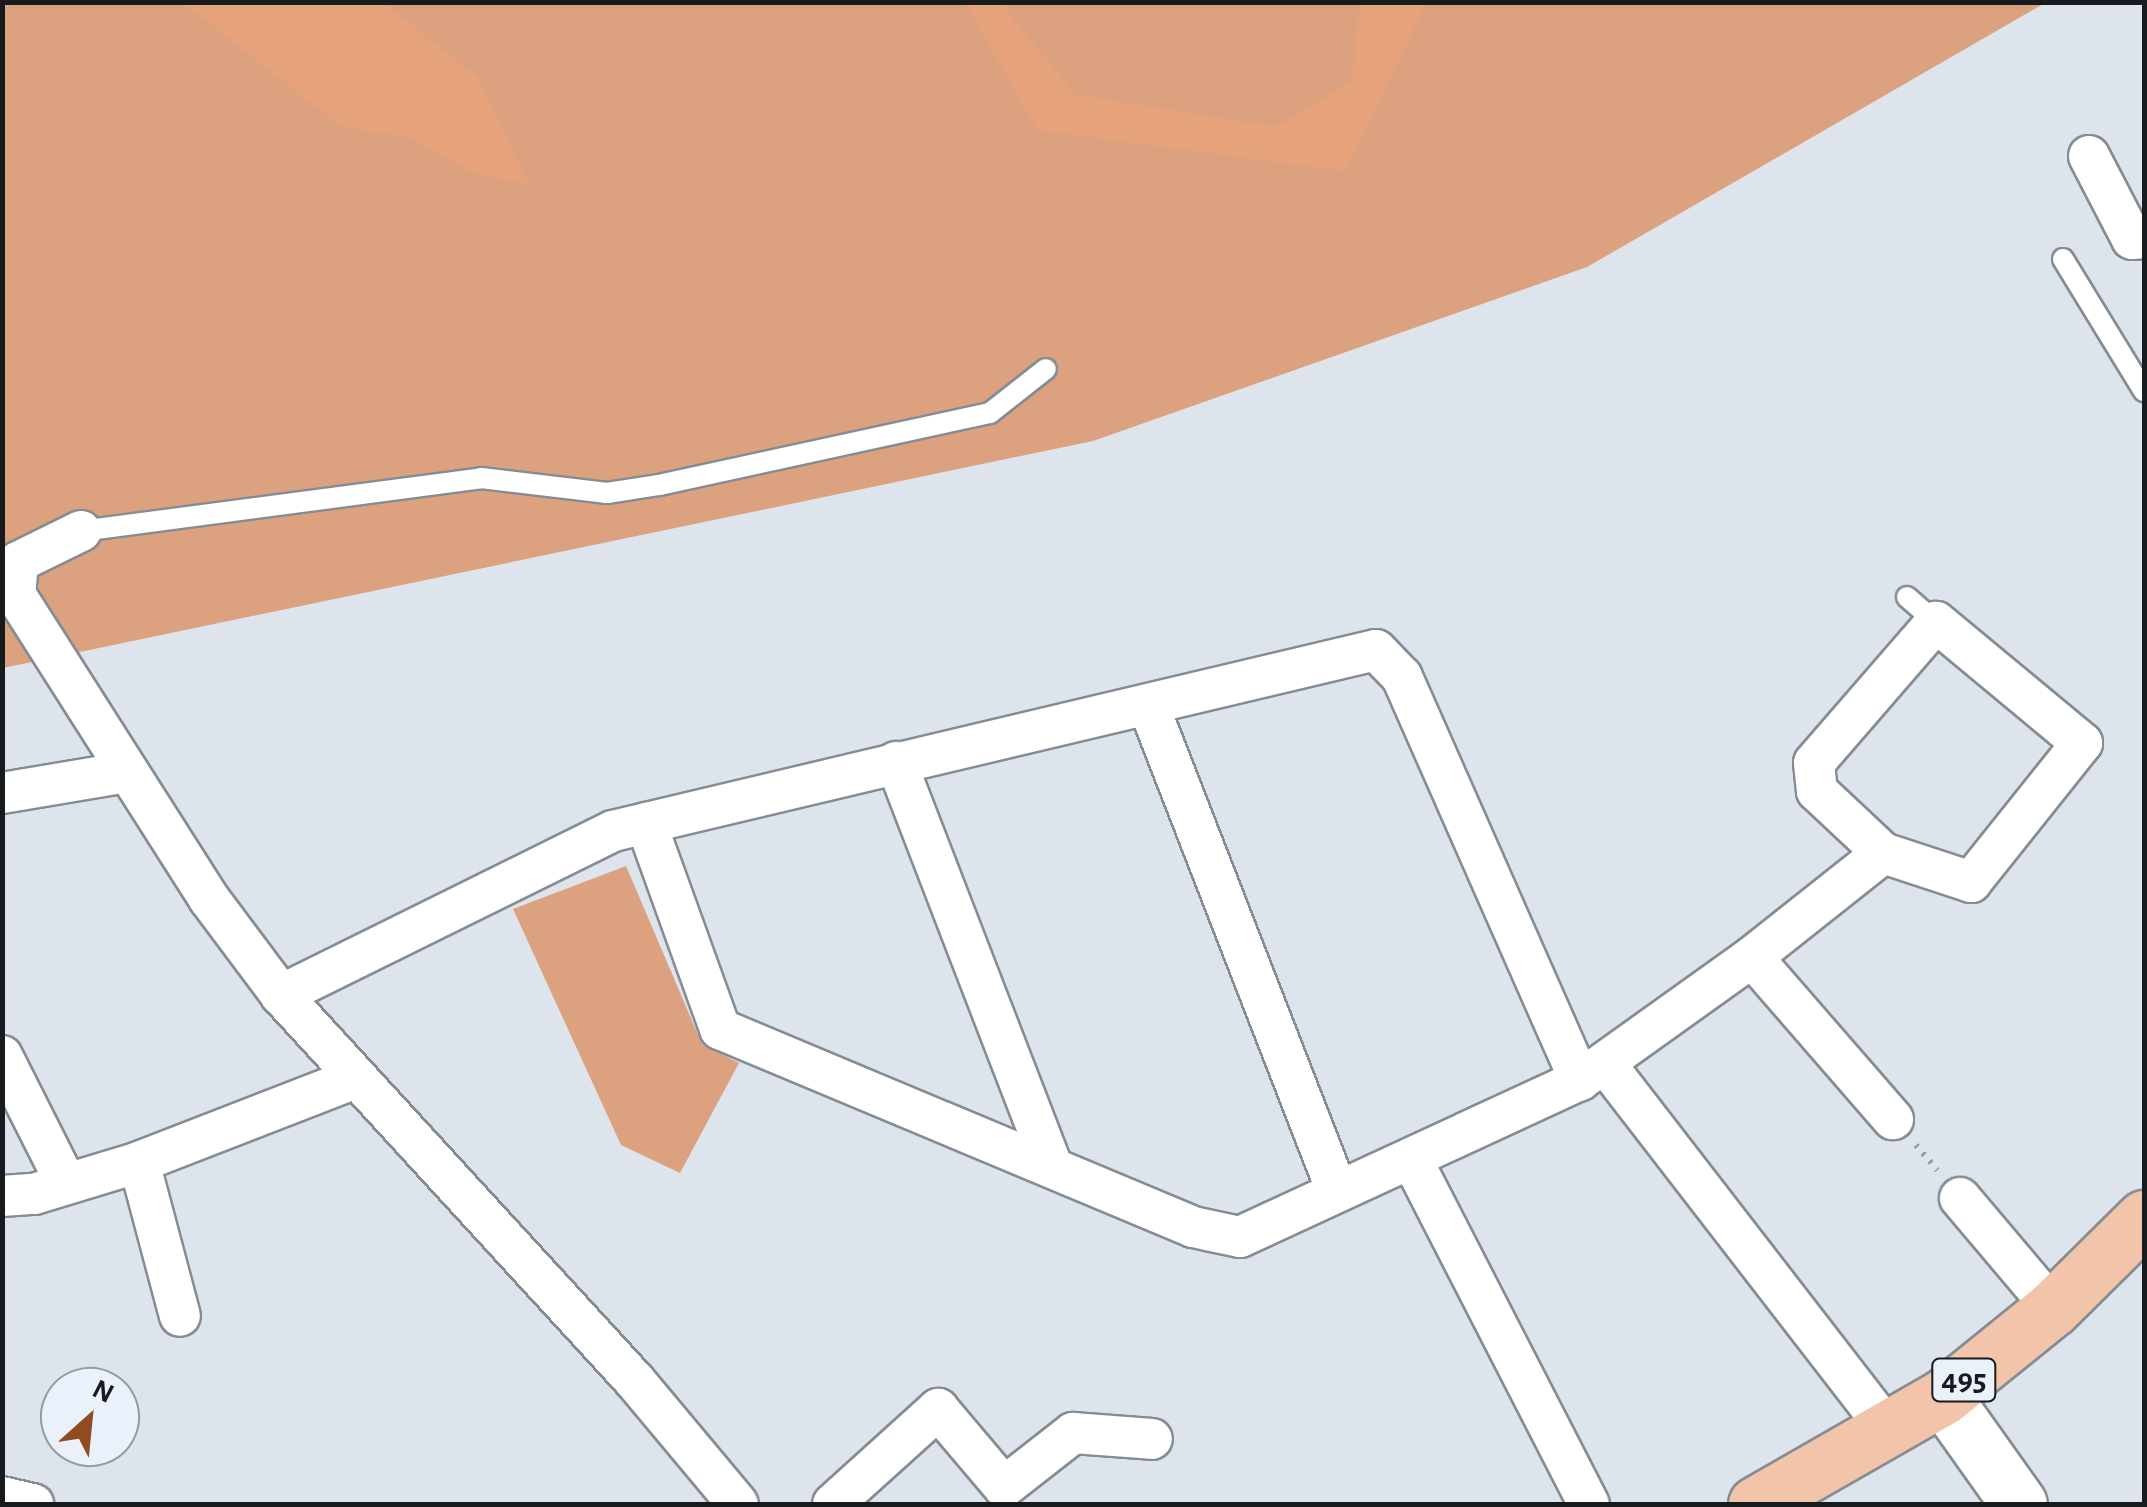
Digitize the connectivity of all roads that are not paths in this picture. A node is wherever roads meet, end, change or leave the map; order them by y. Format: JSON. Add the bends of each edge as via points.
{"nodes":[{"id":1,"x":2089,"y":156,"type":"dead end"},
{"id":2,"x":2140,"y":249,"type":"edge"},
{"id":3,"x":2064,"y":259,"type":"dead end"},
{"id":4,"x":1046,"y":369,"type":"dead end"},
{"id":5,"x":2144,"y":391,"type":"edge"},
{"id":6,"x":81,"y":531,"type":"joint"},
{"id":7,"x":1148,"y":707,"type":"junction"},
{"id":8,"x":896,"y":762,"type":"junction"},
{"id":9,"x":127,"y":772,"type":"junction"},
{"id":10,"x":2,"y":793,"type":"edge"},
{"id":11,"x":646,"y":823,"type":"junction"},
{"id":12,"x":1882,"y":853,"type":"junction"},
{"id":13,"x":1752,"y":957,"type":"junction"},
{"id":14,"x":281,"y":995,"type":"junction"},
{"id":15,"x":2,"y":1056,"type":"edge"},
{"id":16,"x":1594,"y":1073,"type":"junction"},
{"id":17,"x":356,"y":1078,"type":"junction"},
{"id":18,"x":1893,"y":1119,"type":"road end"},
{"id":19,"x":1412,"y":1160,"type":"junction"},
{"id":20,"x":140,"y":1162,"type":"junction"},
{"id":21,"x":1050,"y":1164,"type":"junction"},
{"id":22,"x":66,"y":1183,"type":"junction"},
{"id":23,"x":1337,"y":1190,"type":"junction"},
{"id":24,"x":2,"y":1196,"type":"edge"},
{"id":25,"x":1960,"y":1198,"type":"road end"},
{"id":26,"x":2144,"y":1218,"type":"edge"},
{"id":27,"x":2053,"y":1308,"type":"junction"},
{"id":28,"x":180,"y":1316,"type":"dead end"},
{"id":29,"x":1944,"y":1396,"type":"junction"},
{"id":30,"x":1888,"y":1430,"type":"junction"},
{"id":31,"x":1152,"y":1440,"type":"dead end"},
{"id":32,"x":2,"y":1496,"type":"edge"},
{"id":33,"x":33,"y":1504,"type":"edge"},
{"id":34,"x":738,"y":1504,"type":"edge"},
{"id":35,"x":833,"y":1504,"type":"edge"},
{"id":36,"x":1590,"y":1504,"type":"edge"},
{"id":37,"x":1756,"y":1504,"type":"edge"},
{"id":38,"x":2019,"y":1504,"type":"edge"}],
"edges":[{"from":1,"to":2,"type":"street"},
{"from":3,"to":5,"type":"lane"},
{"from":4,"to":6,"type":"lane","via":[[990,413],[659,486],[607,493],[480,478]]},
{"from":6,"to":9,"type":"street","via":[[18,562],[15,594]]},
{"from":7,"to":8,"type":"street"},
{"from":7,"to":16,"type":"street","via":[[1376,650],[1402,676]]},
{"from":7,"to":23,"type":"street"},
{"from":8,"to":11,"type":"street"},
{"from":8,"to":21,"type":"street"},
{"from":9,"to":10,"type":"street"},
{"from":9,"to":14,"type":"street"},
{"from":11,"to":14,"type":"street","via":[[613,830]]},
{"from":11,"to":21,"type":"street","via":[[720,1029]]},
{"from":12,"to":12,"type":"street","via":[[1972,882],[2082,742],[1922,609],[1814,763],[1817,791]]},
{"from":12,"to":13,"type":"street"},
{"from":13,"to":16,"type":"street"},
{"from":13,"to":18,"type":"street"},
{"from":14,"to":17,"type":"street"},
{"from":15,"to":22,"type":"street"},
{"from":16,"to":19,"type":"street"},
{"from":16,"to":30,"type":"street"},
{"from":17,"to":20,"type":"street"},
{"from":17,"to":34,"type":"street","via":[[635,1380]]},
{"from":19,"to":23,"type":"street"},
{"from":19,"to":36,"type":"street"},
{"from":20,"to":22,"type":"street"},
{"from":20,"to":28,"type":"street"},
{"from":21,"to":23,"type":"street","via":[[1193,1226],[1240,1236]]},
{"from":22,"to":24,"type":"street"},
{"from":25,"to":27,"type":"street"},
{"from":26,"to":27,"type":"highway","number":"495"},
{"from":27,"to":29,"type":"highway","number":"495"},
{"from":29,"to":30,"type":"highway","number":"495"},
{"from":29,"to":38,"type":"street"},
{"from":30,"to":37,"type":"highway","number":"495"},
{"from":31,"to":35,"type":"street","via":[[1072,1433],[1004,1487],[938,1408]]},
{"from":32,"to":33,"type":"street"}]}
